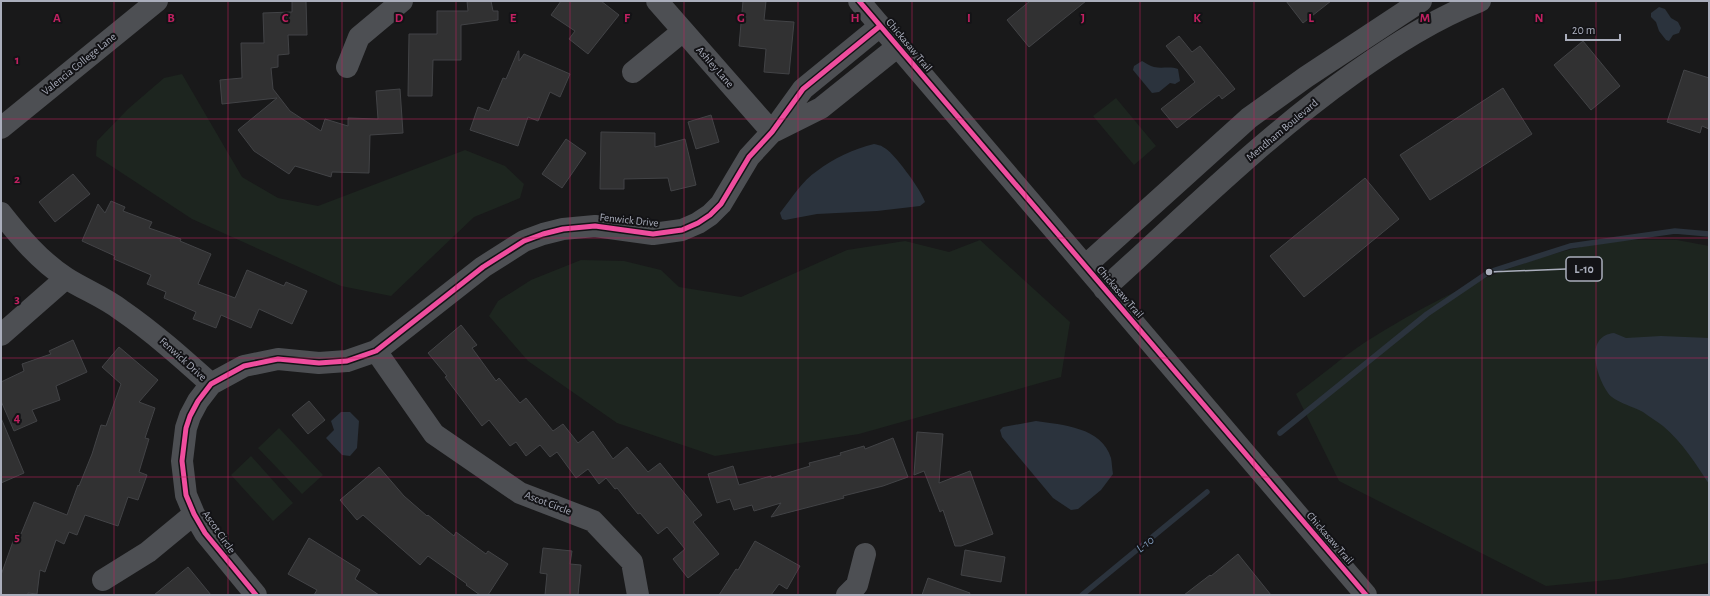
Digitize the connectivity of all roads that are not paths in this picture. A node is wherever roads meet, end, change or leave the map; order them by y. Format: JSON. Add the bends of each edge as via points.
{"nodes":[{"id":1,"x":157,"y":1,"type":"edge"},
{"id":2,"x":402,"y":1,"type":"edge"},
{"id":3,"x":657,"y":1,"type":"edge"},
{"id":4,"x":859,"y":1,"type":"edge"},
{"id":5,"x":1422,"y":1,"type":"edge"},
{"id":6,"x":1480,"y":1,"type":"edge"},
{"id":7,"x":880,"y":26,"type":"junction"},
{"id":8,"x":683,"y":31,"type":"junction"},
{"id":9,"x":897,"y":47,"type":"junction"},
{"id":10,"x":347,"y":66,"type":"dead end"},
{"id":11,"x":633,"y":72,"type":"dead end"},
{"id":12,"x":1,"y":128,"type":"edge"},
{"id":13,"x":772,"y":132,"type":"junction"},
{"id":14,"x":1,"y":213,"type":"edge"},
{"id":15,"x":1085,"y":266,"type":"junction"},
{"id":16,"x":66,"y":278,"type":"junction"},
{"id":17,"x":1104,"y":289,"type":"junction"},
{"id":18,"x":1,"y":335,"type":"edge"},
{"id":19,"x":376,"y":351,"type":"junction"},
{"id":20,"x":211,"y":384,"type":"junction"},
{"id":21,"x":194,"y":514,"type":"junction"},
{"id":22,"x":865,"y":554,"type":"dead end"},
{"id":23,"x":103,"y":580,"type":"dead end"},
{"id":24,"x":1356,"y":592,"type":"edge"},
{"id":25,"x":256,"y":595,"type":"edge"},
{"id":26,"x":638,"y":595,"type":"edge"},
{"id":27,"x":846,"y":595,"type":"edge"}],
"edges":[{"from":1,"to":12,"type":"street","name":"Valencia College Lane"},
{"from":2,"to":10,"type":"street","via":[[359,37]]},
{"from":3,"to":8,"type":"street","name":"Ashley Lane"},
{"from":4,"to":7,"type":"street","name":"Chickasaw Trail"},
{"from":5,"to":15,"type":"street","via":[[1306,76],[1249,118]]},
{"from":6,"to":17,"type":"street","name":"Mendham Boulevard","via":[[1416,32],[1322,97],[1269,139]]},
{"from":7,"to":9,"type":"street","name":"Chickasaw Trail"},
{"from":7,"to":13,"type":"street","name":"Fenwick Drive","via":[[803,89]]},
{"from":8,"to":11,"type":"street"},
{"from":8,"to":13,"type":"street","name":"Ashley Lane"},
{"from":9,"to":13,"type":"street","name":"Fenwick Drive","via":[[821,108]]},
{"from":9,"to":15,"type":"street","name":"Chickasaw Trail"},
{"from":13,"to":19,"type":"street","name":"Fenwick Drive","via":[[749,157],[721,204],[698,223],[682,230],[653,234],[609,227],[582,227],[543,234],[524,241],[483,267]]},
{"from":14,"to":16,"type":"street","name":"Fenwick Drive","via":[[34,253]]},
{"from":15,"to":17,"type":"street","name":"Chickasaw Trail"},
{"from":16,"to":18,"type":"street"},
{"from":16,"to":20,"type":"street","name":"Fenwick Drive","via":[[119,308],[143,325]]},
{"from":17,"to":24,"type":"street","name":"Chickasaw Trail"},
{"from":19,"to":20,"type":"street","name":"Fenwick Drive","via":[[347,361],[319,363],[278,359],[244,366]]},
{"from":19,"to":26,"type":"street","name":"Ascot Circle","via":[[434,434],[520,493],[593,521],[632,562]]},
{"from":20,"to":21,"type":"street","name":"Ascot Circle","via":[[190,416],[183,444],[183,476],[186,495]]},
{"from":21,"to":23,"type":"street","via":[[148,552]]},
{"from":21,"to":25,"type":"street","name":"Ascot Circle","via":[[218,551]]},
{"from":22,"to":27,"type":"street","via":[[857,585]]}]}
